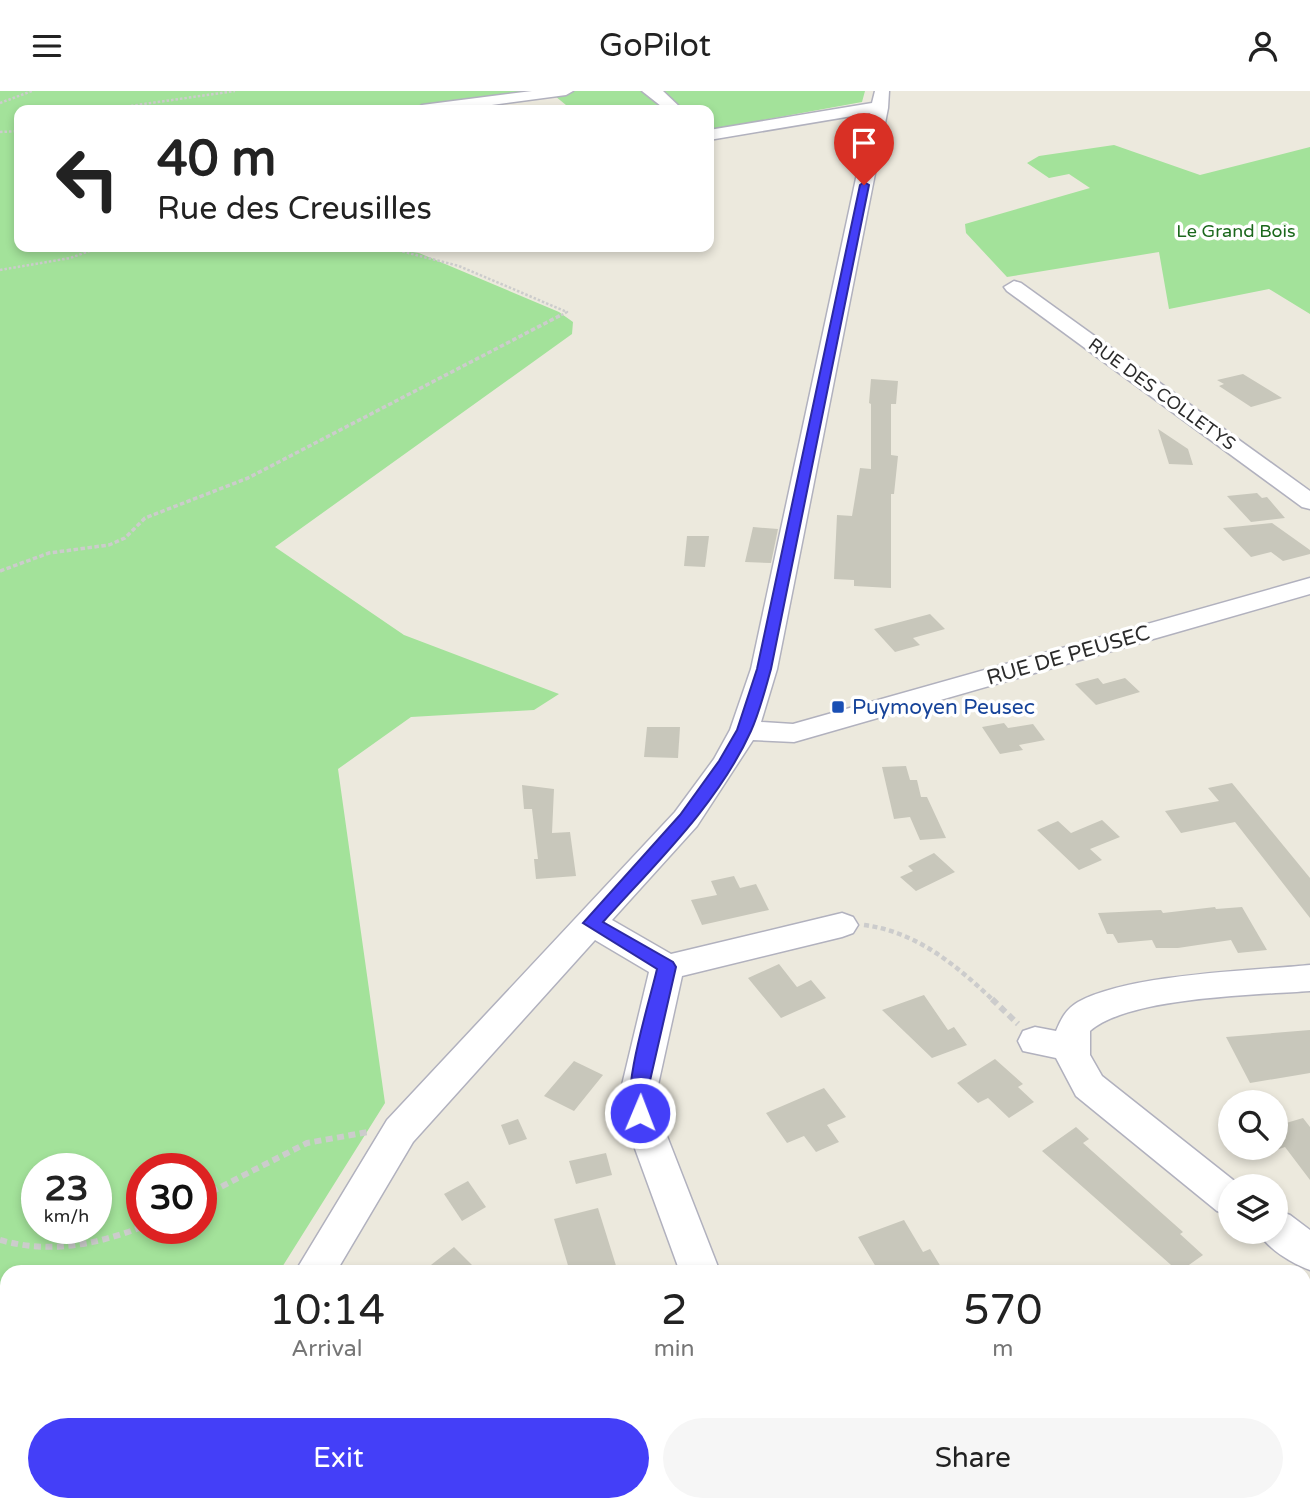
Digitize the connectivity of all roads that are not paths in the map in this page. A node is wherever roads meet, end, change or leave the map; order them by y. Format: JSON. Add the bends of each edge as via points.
{"nodes":[{"id":1,"x":566,"y":91,"type":"edge"},
{"id":2,"x":649,"y":91,"type":"edge"},
{"id":3,"x":881,"y":100,"type":"edge"},
{"id":4,"x":460,"y":105,"type":"edge"},
{"id":5,"x":670,"y":105,"type":"edge"},
{"id":6,"x":714,"y":134,"type":"edge"},
{"id":7,"x":1014,"y":287,"type":"dead end"},
{"id":8,"x":1310,"y":502,"type":"edge"},
{"id":9,"x":1310,"y":586,"type":"edge"},
{"id":10,"x":744,"y":730,"type":"junction"},
{"id":11,"x":592,"y":923,"type":"junction"},
{"id":12,"x":842,"y":925,"type":"road end"},
{"id":13,"x":667,"y":967,"type":"junction"},
{"id":14,"x":1310,"y":978,"type":"edge"},
{"id":15,"x":1035,"y":1041,"type":"road end"},
{"id":16,"x":1070,"y":1047,"type":"junction"},
{"id":17,"x":1218,"y":1189,"type":"edge"},
{"id":18,"x":1288,"y":1236,"type":"edge"},
{"id":19,"x":1310,"y":1253,"type":"edge"},
{"id":20,"x":319,"y":1265,"type":"edge"},
{"id":21,"x":697,"y":1265,"type":"edge"}],
"edges":[{"from":1,"to":4,"type":"street"},
{"from":2,"to":5,"type":"street"},
{"from":3,"to":6,"type":"street","via":[[862,108]]},
{"from":3,"to":10,"type":"street","via":[[764,669]]},
{"from":7,"to":8,"type":"street","name":"RUE DES COLLETYS"},
{"from":9,"to":10,"type":"street","name":"RUE DE PEUSEC","via":[[794,733]]},
{"from":10,"to":11,"type":"street","via":[[686,819]]},
{"from":11,"to":13,"type":"street"},
{"from":11,"to":20,"type":"street","via":[[400,1131]]},
{"from":12,"to":13,"type":"street"},
{"from":13,"to":21,"type":"street","via":[[640,1085],[640,1113]]},
{"from":14,"to":16,"type":"street","via":[[1143,995],[1108,1003],[1087,1011],[1077,1021]]},
{"from":15,"to":16,"type":"street"},
{"from":16,"to":17,"type":"street","via":[[1089,1086]]},
{"from":18,"to":19,"type":"street"}]}
